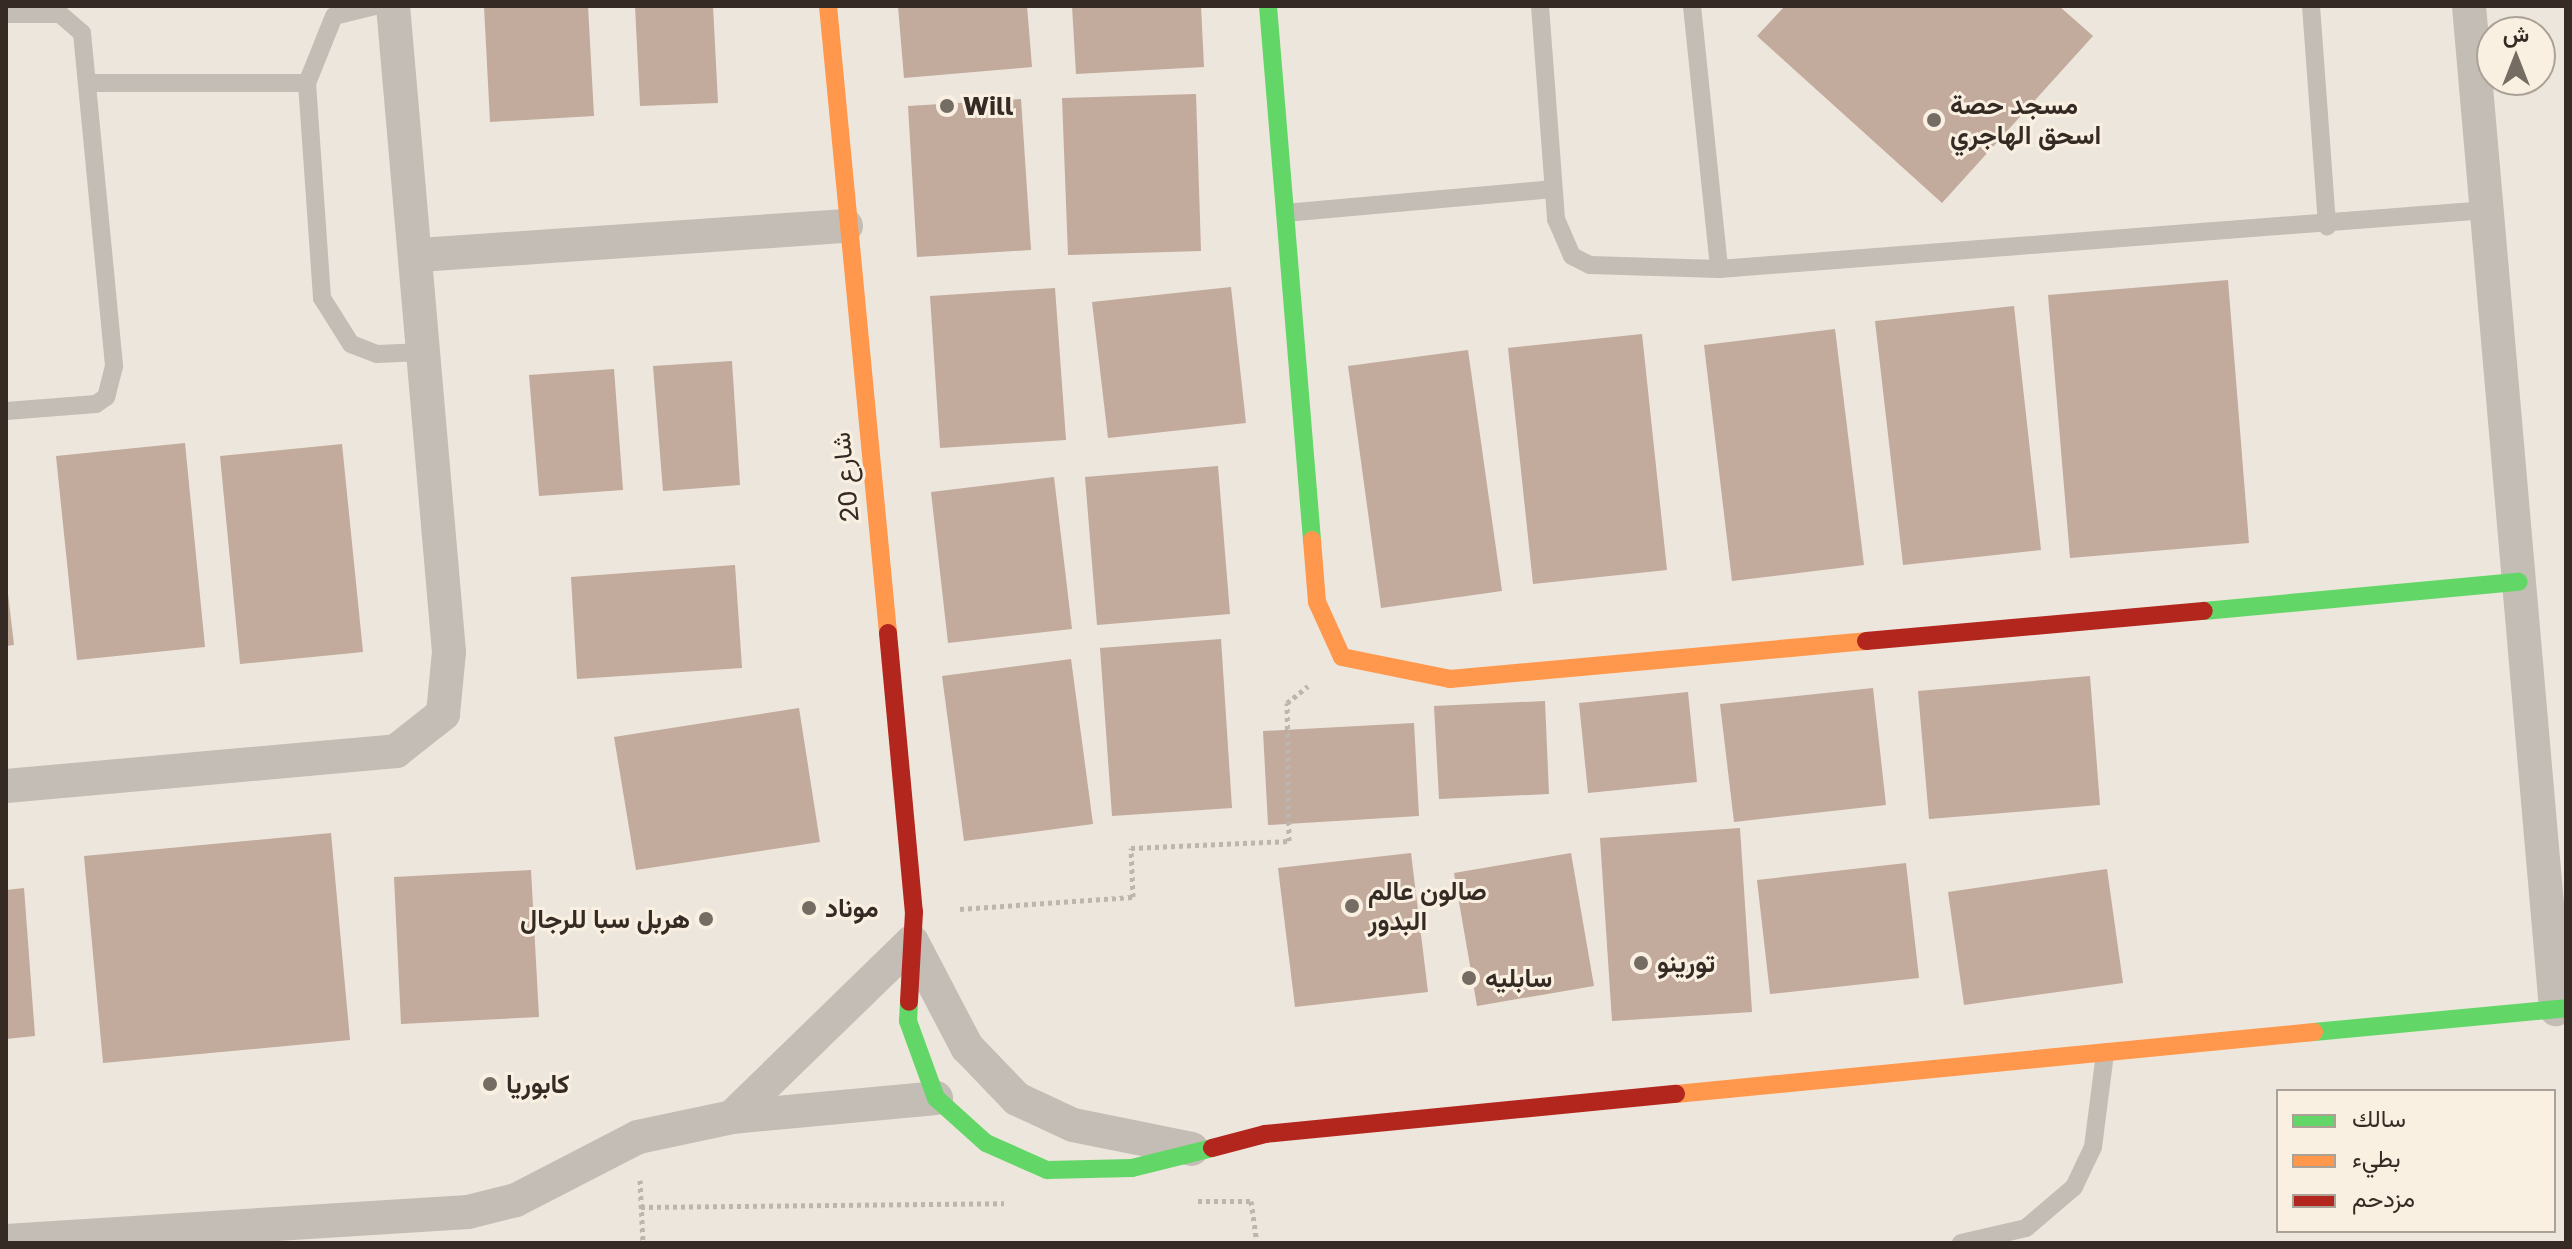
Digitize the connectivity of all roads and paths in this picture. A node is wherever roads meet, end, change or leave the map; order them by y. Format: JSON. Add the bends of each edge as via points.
{"nodes":[{"id":1,"x":375,"y":6,"type":"edge"},
{"id":2,"x":393,"y":6,"type":"edge"},
{"id":3,"x":828,"y":6,"type":"edge"},
{"id":4,"x":1268,"y":6,"type":"edge"},
{"id":5,"x":1540,"y":6,"type":"edge"},
{"id":6,"x":1692,"y":6,"type":"edge"},
{"id":7,"x":2311,"y":6,"type":"edge"},
{"id":8,"x":2469,"y":6,"type":"edge"},
{"id":9,"x":6,"y":14,"type":"edge"},
{"id":10,"x":89,"y":83,"type":"junction"},
{"id":11,"x":307,"y":83,"type":"junction"},
{"id":12,"x":1553,"y":189,"type":"junction"},
{"id":13,"x":2487,"y":210,"type":"junction"},
{"id":14,"x":1285,"y":213,"type":"junction"},
{"id":15,"x":846,"y":226,"type":"junction"},
{"id":16,"x":2327,"y":226,"type":"junction"},
{"id":17,"x":419,"y":255,"type":"junction"},
{"id":18,"x":1719,"y":269,"type":"junction"},
{"id":19,"x":424,"y":352,"type":"junction"},
{"id":20,"x":6,"y":411,"type":"edge"},
{"id":21,"x":2519,"y":582,"type":"junction"},
{"id":22,"x":1342,"y":657,"type":"junction"},
{"id":23,"x":6,"y":786,"type":"edge"},
{"id":24,"x":913,"y":927,"type":"junction"},
{"id":25,"x":2561,"y":1009,"type":"edge"},
{"id":26,"x":2106,"y":1052,"type":"junction"},
{"id":27,"x":936,"y":1098,"type":"junction"},
{"id":28,"x":732,"y":1117,"type":"junction"},
{"id":29,"x":638,"y":1137,"type":"junction"},
{"id":30,"x":1192,"y":1149,"type":"junction"},
{"id":31,"x":1188,"y":1201,"type":"dead end"},
{"id":32,"x":1016,"y":1203,"type":"dead end"},
{"id":33,"x":641,"y":1207,"type":"junction"},
{"id":34,"x":6,"y":1241,"type":"edge"},
{"id":35,"x":643,"y":1243,"type":"edge"},
{"id":36,"x":1257,"y":1243,"type":"edge"},
{"id":37,"x":1961,"y":1243,"type":"edge"}],
"edges":[{"from":1,"to":11,"type":"lane","via":[[334,16]]},
{"from":2,"to":17,"type":"street"},
{"from":3,"to":15,"type":"street","name":"شارع 20"},
{"from":4,"to":14,"type":"street"},
{"from":5,"to":12,"type":"lane"},
{"from":6,"to":18,"type":"lane"},
{"from":7,"to":16,"type":"lane"},
{"from":8,"to":13,"type":"street"},
{"from":9,"to":10,"type":"lane","via":[[60,14],[74,23],[86,47]]},
{"from":10,"to":11,"type":"lane"},
{"from":10,"to":20,"type":"lane","via":[[113,378],[96,404]]},
{"from":11,"to":19,"type":"lane","via":[[322,298],[351,344],[377,354]]},
{"from":12,"to":14,"type":"lane"},
{"from":12,"to":18,"type":"lane","via":[[1562,240],[1590,265]]},
{"from":13,"to":16,"type":"lane"},
{"from":13,"to":21,"type":"street"},
{"from":14,"to":22,"type":"street","via":[[1317,602]]},
{"from":15,"to":17,"type":"street"},
{"from":15,"to":24,"type":"street","name":"شارع 20"},
{"from":16,"to":18,"type":"lane"},
{"from":17,"to":19,"type":"street"},
{"from":19,"to":23,"type":"street","via":[[449,652],[443,714],[396,751]]},
{"from":21,"to":22,"type":"street","via":[[1450,679]]},
{"from":21,"to":25,"type":"street"},
{"from":22,"to":24,"type":"path","via":[[1287,703],[1289,841],[1131,848],[1133,897]]},
{"from":24,"to":27,"type":"street","name":"شارع 20","via":[[908,1021]]},
{"from":24,"to":28,"type":"street"},
{"from":24,"to":30,"type":"street","via":[[967,1047],[1017,1099],[1073,1125]]},
{"from":25,"to":26,"type":"street"},
{"from":26,"to":30,"type":"street","via":[[1265,1134]]},
{"from":26,"to":37,"type":"lane","via":[[2093,1147],[2074,1187],[2026,1228]]},
{"from":27,"to":28,"type":"street"},
{"from":27,"to":30,"type":"street","via":[[986,1143],[1047,1170],[1132,1168]]},
{"from":28,"to":29,"type":"street"},
{"from":29,"to":33,"type":"path"},
{"from":29,"to":34,"type":"street","via":[[516,1200],[468,1212]]},
{"from":31,"to":36,"type":"path","via":[[1251,1201]]},
{"from":32,"to":33,"type":"path"},
{"from":33,"to":35,"type":"path"}]}
